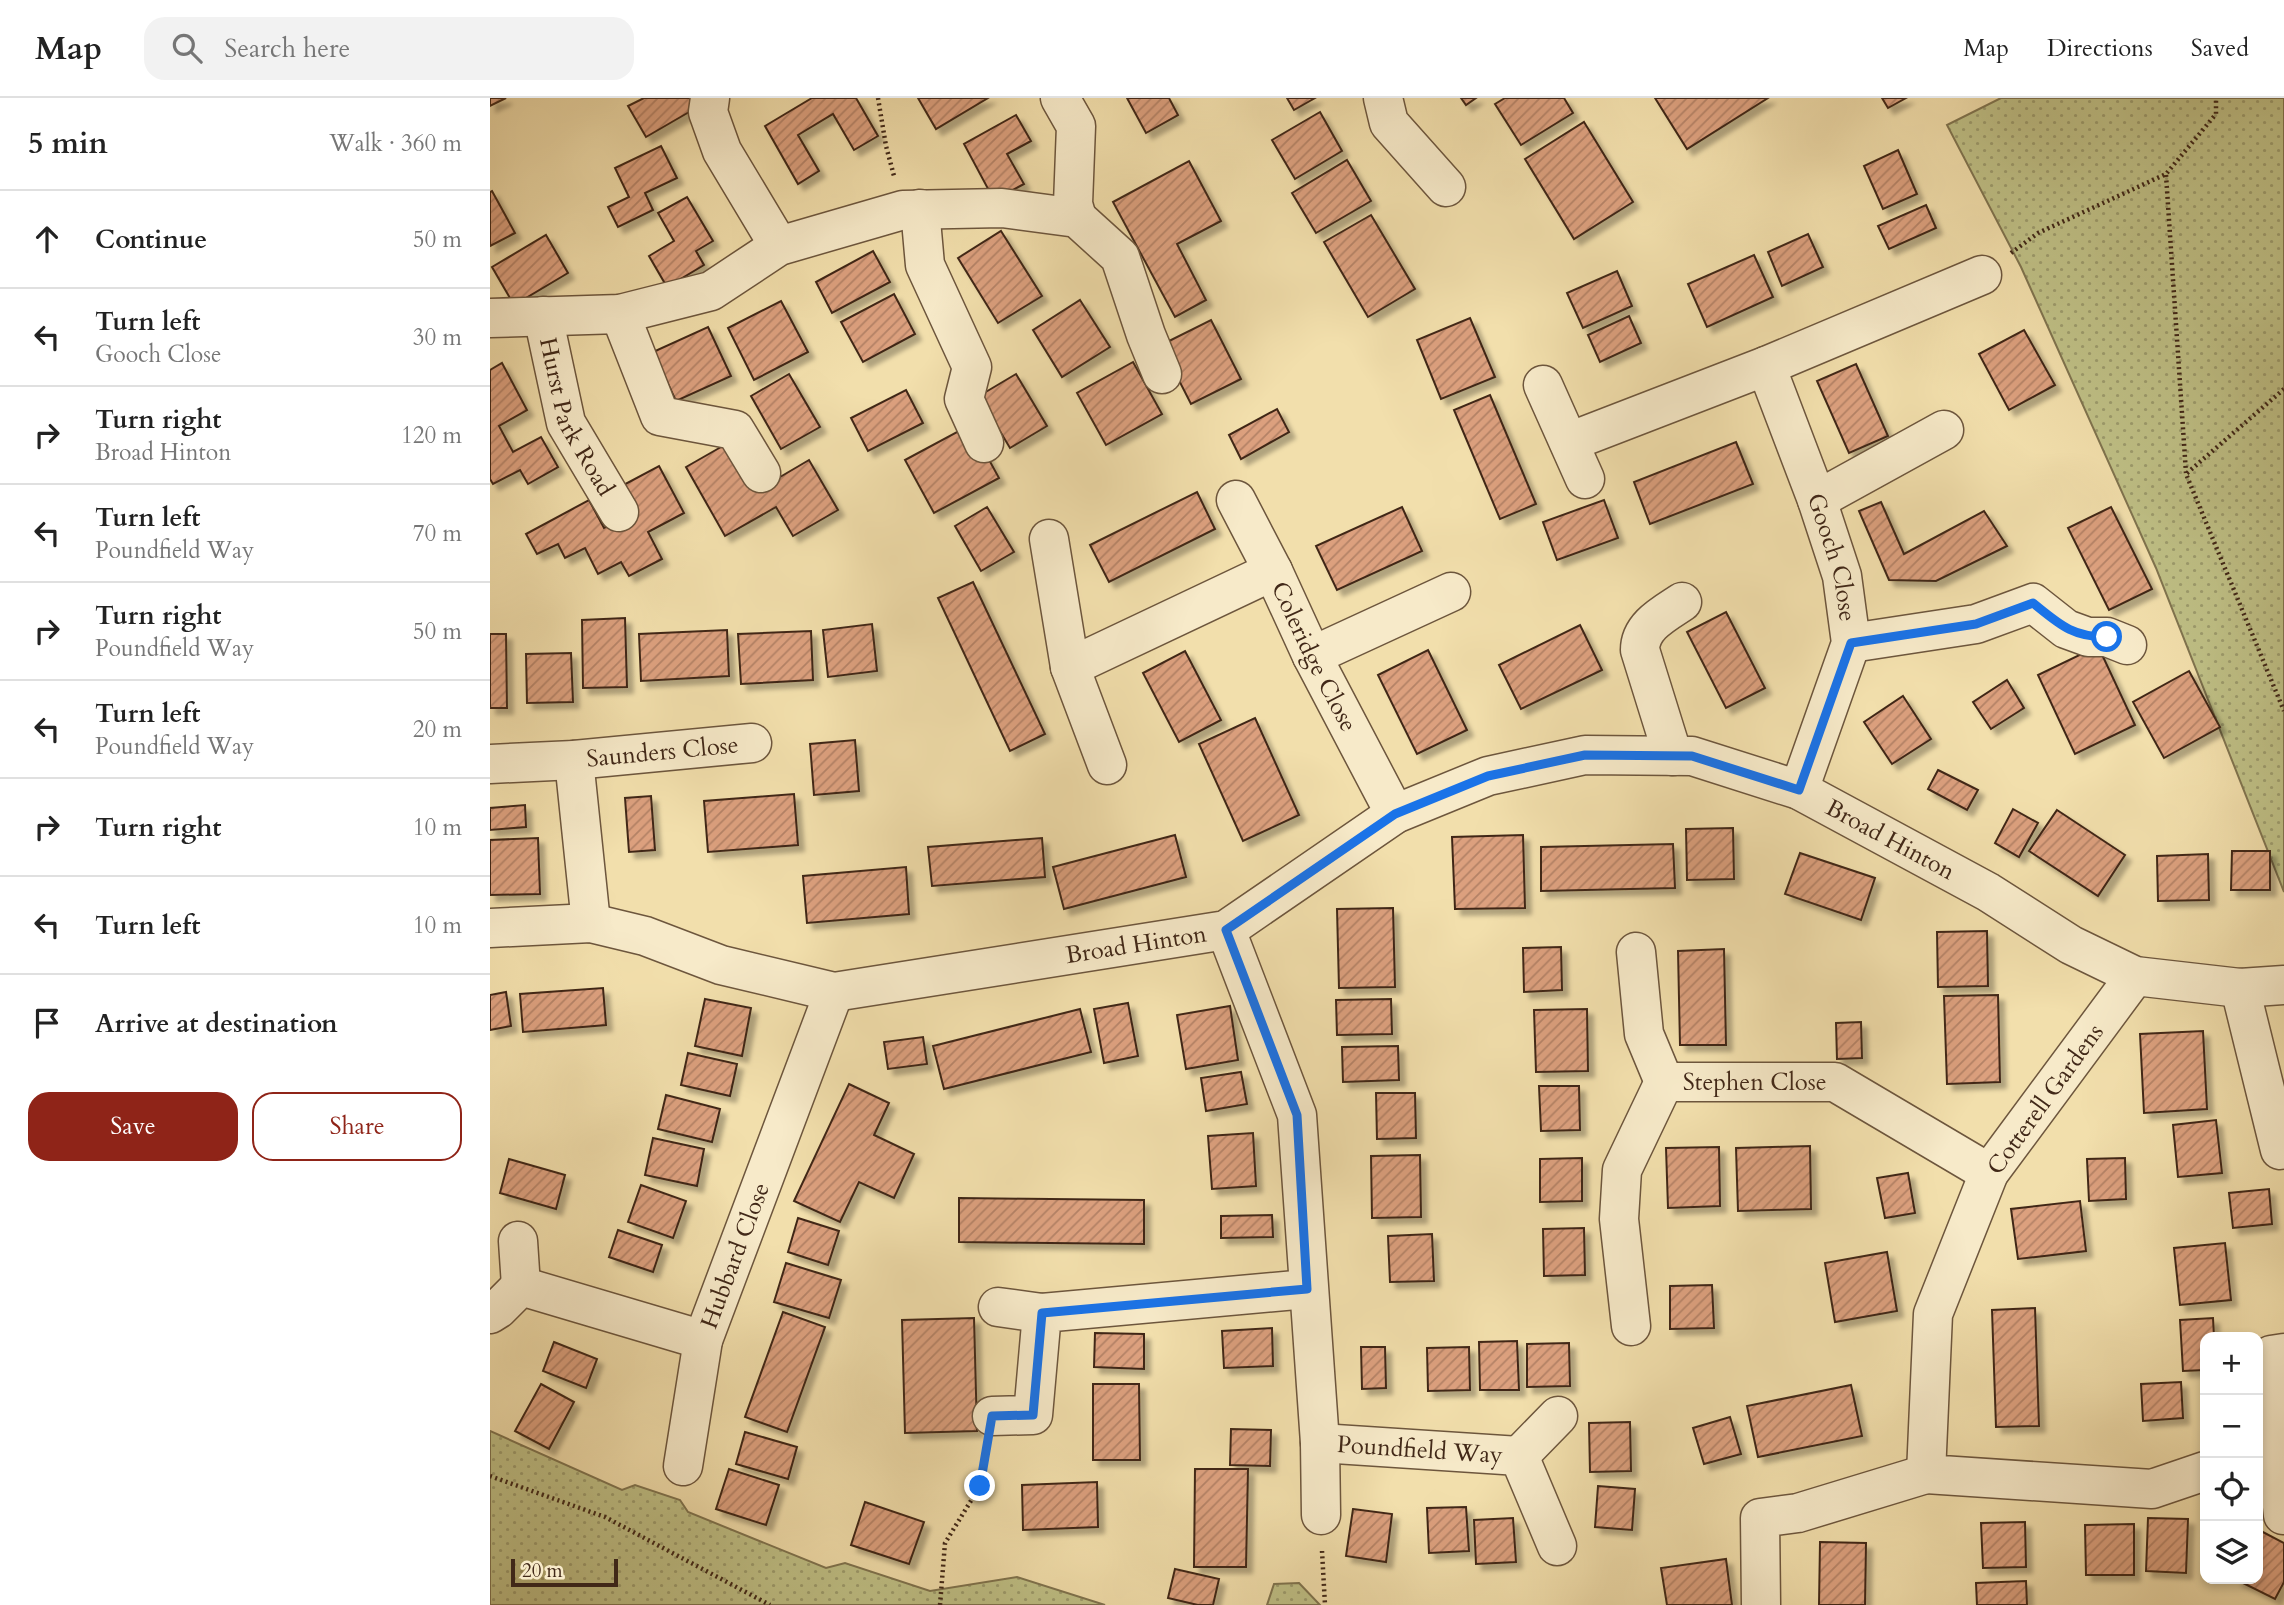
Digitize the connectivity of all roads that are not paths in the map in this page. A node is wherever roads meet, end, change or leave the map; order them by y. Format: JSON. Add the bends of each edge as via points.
{"nodes":[{"id":1,"x":710,"y":98,"type":"edge"},
{"id":2,"x":1060,"y":98,"type":"edge"},
{"id":3,"x":1383,"y":98,"type":"edge"},
{"id":4,"x":1446,"y":187,"type":"dead end"},
{"id":5,"x":911,"y":209,"type":"junction"},
{"id":6,"x":1077,"y":218,"type":"junction"},
{"id":7,"x":779,"y":246,"type":"junction"},
{"id":8,"x":1982,"y":275,"type":"dead end"},
{"id":9,"x":620,"y":314,"type":"junction"},
{"id":10,"x":543,"y":316,"type":"junction"},
{"id":11,"x":490,"y":318,"type":"edge"},
{"id":12,"x":1766,"y":366,"type":"junction"},
{"id":13,"x":1163,"y":374,"type":"dead end"},
{"id":14,"x":1543,"y":385,"type":"dead end"},
{"id":15,"x":1944,"y":430,"type":"dead end"},
{"id":16,"x":1569,"y":442,"type":"junction"},
{"id":17,"x":984,"y":443,"type":"dead end"},
{"id":18,"x":761,"y":473,"type":"dead end"},
{"id":19,"x":1584,"y":479,"type":"dead end"},
{"id":20,"x":1236,"y":499,"type":"dead end"},
{"id":21,"x":1817,"y":500,"type":"junction"},
{"id":22,"x":619,"y":512,"type":"dead end"},
{"id":23,"x":1049,"y":539,"type":"dead end"},
{"id":24,"x":1273,"y":571,"type":"junction"},
{"id":25,"x":1451,"y":592,"type":"dead end"},
{"id":26,"x":1682,"y":602,"type":"dead end"},
{"id":27,"x":1851,"y":643,"type":"junction"},
{"id":28,"x":2127,"y":645,"type":"dead end"},
{"id":29,"x":1312,"y":656,"type":"junction"},
{"id":30,"x":1070,"y":667,"type":"junction"},
{"id":31,"x":752,"y":743,"type":"dead end"},
{"id":32,"x":1674,"y":756,"type":"junction"},
{"id":33,"x":574,"y":760,"type":"junction"},
{"id":34,"x":490,"y":764,"type":"edge"},
{"id":35,"x":1107,"y":765,"type":"dead end"},
{"id":36,"x":1799,"y":790,"type":"junction"},
{"id":37,"x":1395,"y":814,"type":"junction"},
{"id":38,"x":591,"y":923,"type":"junction"},
{"id":39,"x":490,"y":928,"type":"edge"},
{"id":40,"x":1226,"y":930,"type":"junction"},
{"id":41,"x":1636,"y":952,"type":"dead end"},
{"id":42,"x":2135,"y":976,"type":"junction"},
{"id":43,"x":2284,"y":985,"type":"edge"},
{"id":44,"x":2240,"y":988,"type":"junction"},
{"id":45,"x":834,"y":992,"type":"junction"},
{"id":46,"x":1664,"y":1082,"type":"junction"},
{"id":47,"x":2280,"y":1150,"type":"dead end"},
{"id":48,"x":1989,"y":1173,"type":"junction"},
{"id":49,"x":518,"y":1241,"type":"dead end"},
{"id":50,"x":521,"y":1286,"type":"junction"},
{"id":51,"x":1307,"y":1289,"type":"junction"},
{"id":52,"x":998,"y":1307,"type":"dead end"},
{"id":53,"x":1042,"y":1313,"type":"junction"},
{"id":54,"x":490,"y":1314,"type":"edge"},
{"id":55,"x":1631,"y":1326,"type":"dead end"},
{"id":56,"x":703,"y":1340,"type":"junction"},
{"id":57,"x":2284,"y":1353,"type":"edge"},
{"id":58,"x":992,"y":1416,"type":"road end"},
{"id":59,"x":1558,"y":1416,"type":"dead end"},
{"id":60,"x":1320,"y":1443,"type":"junction"},
{"id":61,"x":2266,"y":1449,"type":"edge"},
{"id":62,"x":1519,"y":1456,"type":"junction"},
{"id":63,"x":683,"y":1466,"type":"dead end"},
{"id":64,"x":2200,"y":1473,"type":"edge"},
{"id":65,"x":1926,"y":1474,"type":"junction"},
{"id":66,"x":1321,"y":1515,"type":"road end"},
{"id":67,"x":2283,"y":1515,"type":"edge"},
{"id":68,"x":1557,"y":1546,"type":"dead end"},
{"id":69,"x":1761,"y":1605,"type":"edge"}],
"edges":[{"from":1,"to":7,"type":"street","via":[[708,112],[722,151]]},
{"from":2,"to":6,"type":"street","via":[[1076,126],[1073,204]]},
{"from":3,"to":4,"type":"street","via":[[1389,122]]},
{"from":5,"to":6,"type":"street","name":"Hurst Park Road","via":[[1002,208]]},
{"from":5,"to":7,"type":"street","name":"Hurst Park Road"},
{"from":5,"to":17,"type":"street","via":[[925,265],[972,367],[964,399]]},
{"from":6,"to":13,"type":"street","via":[[1120,257]]},
{"from":7,"to":9,"type":"street","name":"Hurst Park Road","via":[[711,291]]},
{"from":8,"to":12,"type":"street"},
{"from":9,"to":10,"type":"street","name":"Hurst Park Road"},
{"from":9,"to":18,"type":"street","via":[[660,416],[735,430]]},
{"from":10,"to":11,"type":"street","name":"Hurst Park Road"},
{"from":10,"to":22,"type":"street","name":"Hurst Park Road","via":[[566,424]]},
{"from":12,"to":16,"type":"street"},
{"from":12,"to":21,"type":"street","name":"Gooch Close"},
{"from":14,"to":16,"type":"street"},
{"from":15,"to":21,"type":"street"},
{"from":16,"to":19,"type":"street"},
{"from":20,"to":24,"type":"street","name":"Coleridge Close"},
{"from":21,"to":27,"type":"street","name":"Gooch Close","via":[[1842,576]]},
{"from":23,"to":30,"type":"street"},
{"from":24,"to":29,"type":"street","name":"Coleridge Close"},
{"from":24,"to":30,"type":"street"},
{"from":25,"to":29,"type":"street"},
{"from":26,"to":32,"type":"street","via":[[1655,620],[1640,639]]},
{"from":27,"to":28,"type":"street","via":[[1976,624],[2033,603],[2066,629]]},
{"from":27,"to":36,"type":"street","name":"Gooch Close"},
{"from":29,"to":37,"type":"street","name":"Coleridge Close"},
{"from":30,"to":35,"type":"street"},
{"from":31,"to":33,"type":"street","name":"Saunders Close"},
{"from":32,"to":36,"type":"street","name":"Broad Hinton","via":[[1692,756]]},
{"from":32,"to":37,"type":"street","name":"Broad Hinton","via":[[1585,755],[1488,776]]},
{"from":33,"to":34,"type":"street","name":"Saunders Close"},
{"from":33,"to":38,"type":"street","name":"Saunders Close"},
{"from":36,"to":42,"type":"street","name":"Broad Hinton"},
{"from":37,"to":40,"type":"street","name":"Broad Hinton"},
{"from":38,"to":39,"type":"street","name":"Broad Hinton"},
{"from":38,"to":45,"type":"street","name":"Broad Hinton","via":[[645,936],[721,965]]},
{"from":40,"to":45,"type":"street","name":"Broad Hinton"},
{"from":40,"to":51,"type":"street","name":"Poundfield Way","via":[[1297,1115]]},
{"from":41,"to":46,"type":"street","name":"Stephen Close","via":[[1644,1034]]},
{"from":42,"to":44,"type":"street","name":"Broad Hinton"},
{"from":42,"to":48,"type":"street","name":"Cotterell Gardens"},
{"from":43,"to":44,"type":"street","name":"Broad Hinton"},
{"from":44,"to":47,"type":"street"},
{"from":45,"to":56,"type":"street","name":"Hubbard Close"},
{"from":46,"to":48,"type":"street","name":"Stephen Close","via":[[1835,1082]]},
{"from":46,"to":55,"type":"street","name":"Stephen Close","via":[[1622,1170],[1619,1219]]},
{"from":48,"to":65,"type":"street","name":"Cotterell Gardens","via":[[1933,1314]]},
{"from":49,"to":50,"type":"street"},
{"from":50,"to":54,"type":"street"},
{"from":50,"to":56,"type":"street","name":"Hubbard Close"},
{"from":51,"to":53,"type":"street"},
{"from":51,"to":60,"type":"street","name":"Poundfield Way"},
{"from":52,"to":53,"type":"street"},
{"from":53,"to":58,"type":"street","via":[[1033,1415]]},
{"from":56,"to":63,"type":"street"},
{"from":57,"to":61,"type":"street","via":[[2271,1355]]},
{"from":59,"to":62,"type":"street","name":"Poundfield Way"},
{"from":60,"to":62,"type":"street","name":"Poundfield Way"},
{"from":60,"to":66,"type":"street","name":"Poundfield Way"},
{"from":61,"to":67,"type":"street"},
{"from":62,"to":68,"type":"street","name":"Poundfield Way"},
{"from":64,"to":65,"type":"street","via":[[2152,1489]]},
{"from":65,"to":69,"type":"street","via":[[1798,1513],[1760,1518]]}]}
